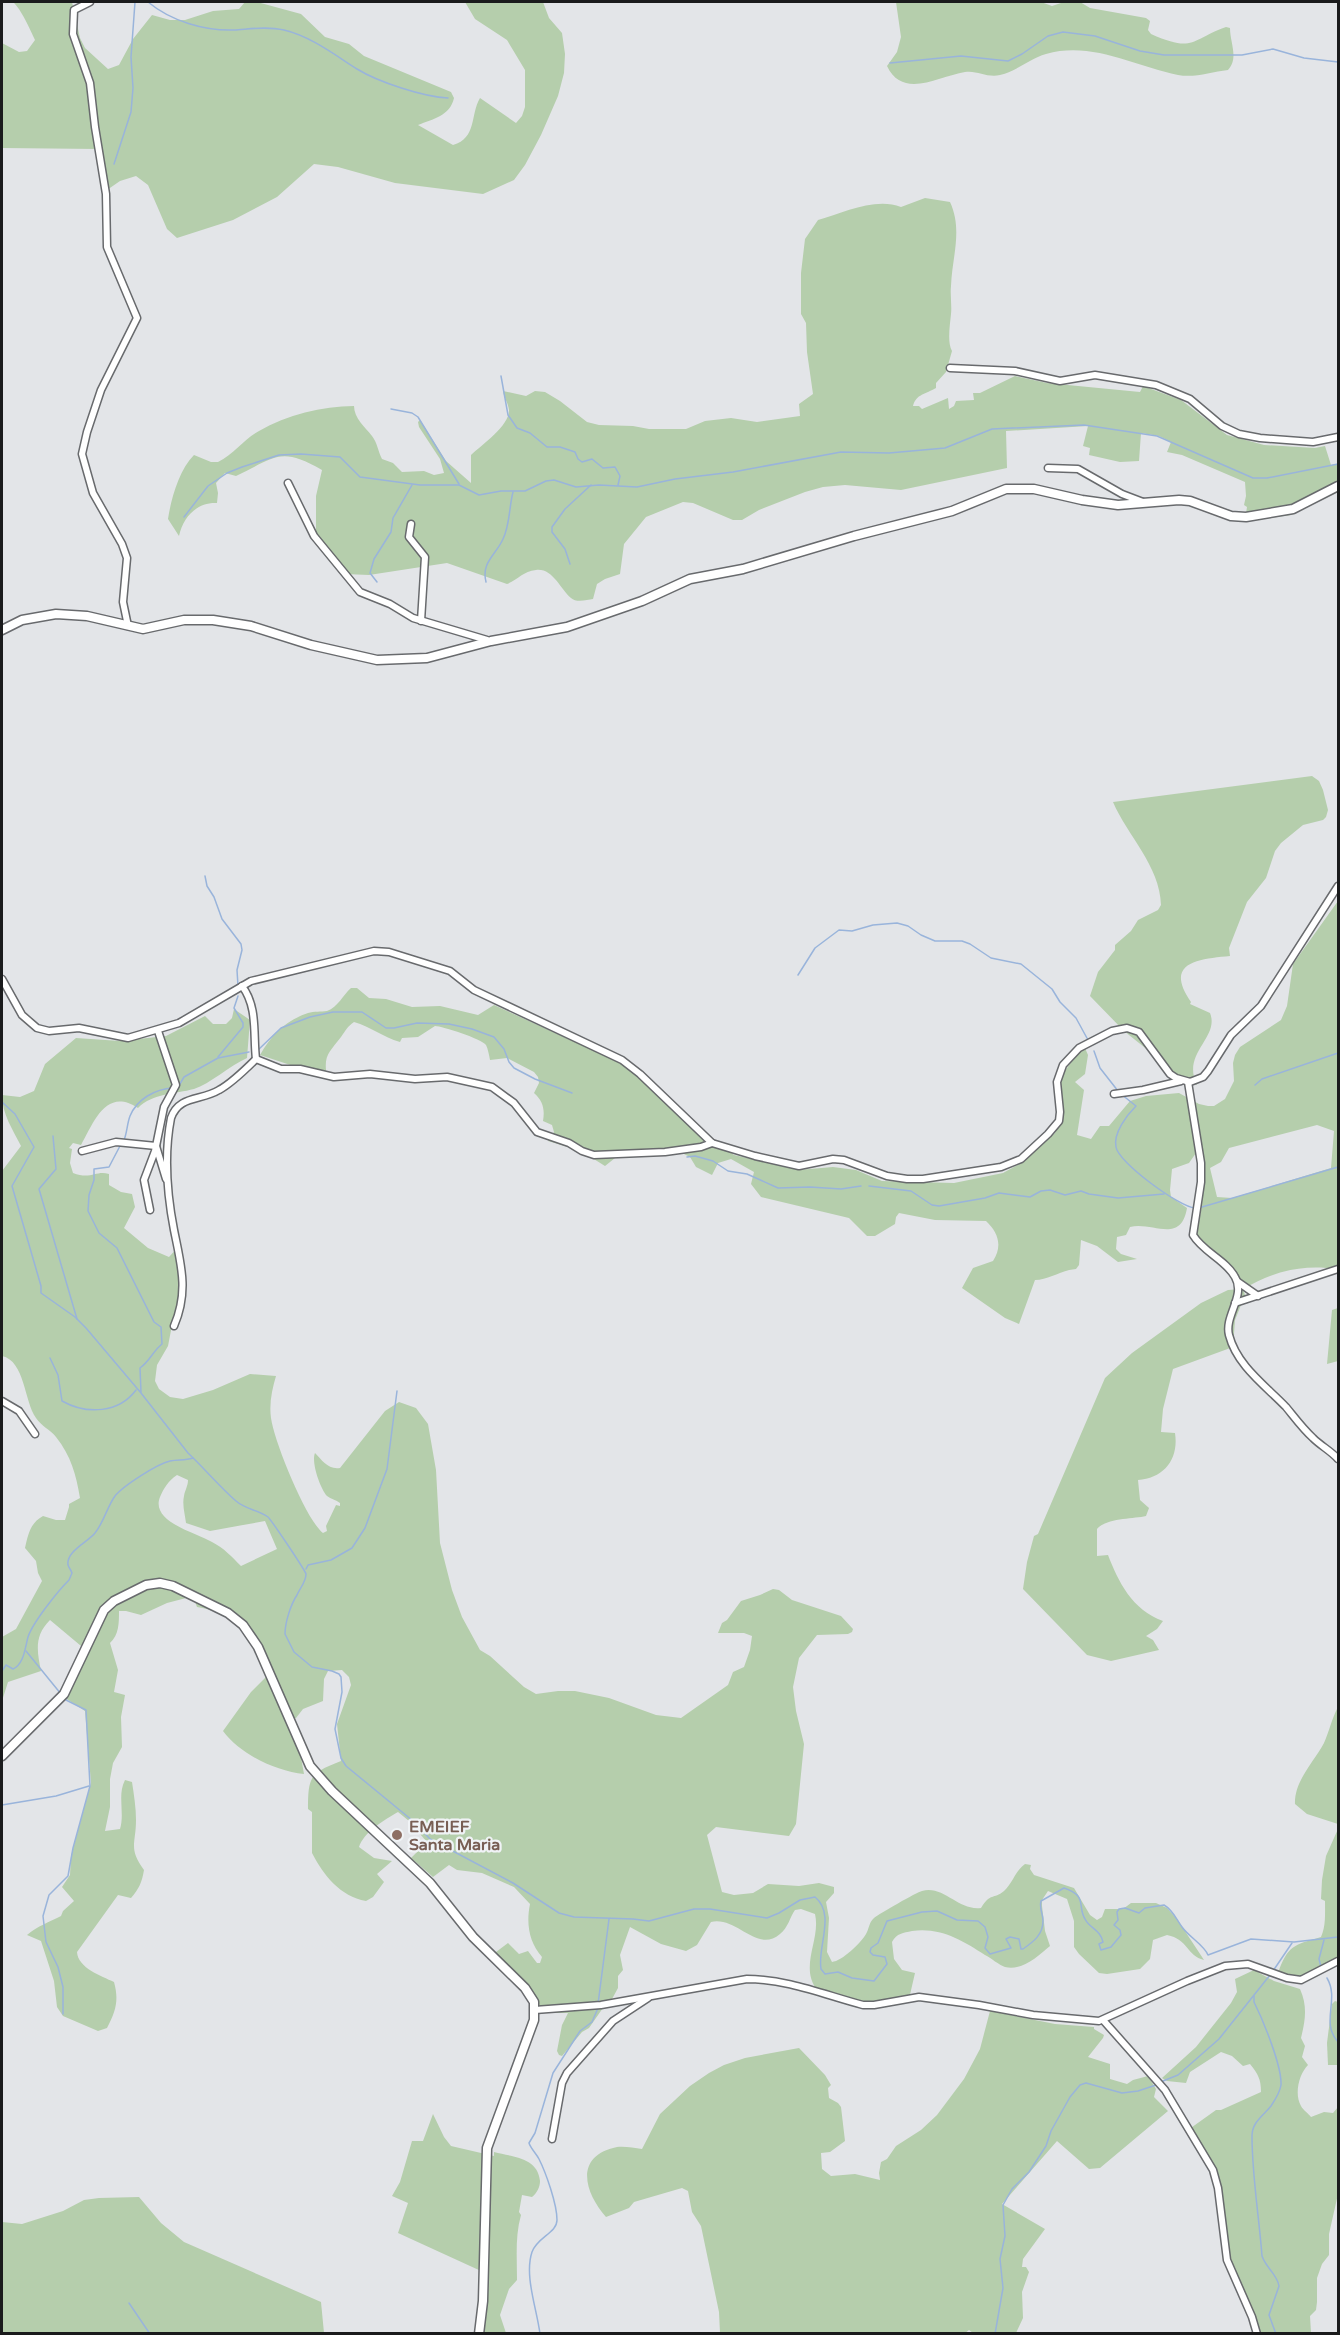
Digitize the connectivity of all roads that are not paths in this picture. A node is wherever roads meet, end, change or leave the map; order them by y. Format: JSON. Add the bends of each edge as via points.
{"nodes":[{"id":1,"x":90,"y":2,"type":"edge"},
{"id":2,"x":76,"y":4,"type":"edge"},
{"id":3,"x":950,"y":368,"type":"dead end"},
{"id":4,"x":1338,"y":437,"type":"edge"},
{"id":5,"x":1048,"y":468,"type":"dead end"},
{"id":6,"x":288,"y":483,"type":"dead end"},
{"id":7,"x":1338,"y":486,"type":"edge"},
{"id":8,"x":1146,"y":503,"type":"junction"},
{"id":9,"x":411,"y":524,"type":"dead end"},
{"id":10,"x":421,"y":621,"type":"junction"},
{"id":11,"x":128,"y":626,"type":"junction"},
{"id":12,"x":2,"y":630,"type":"edge"},
{"id":13,"x":491,"y":641,"type":"junction"},
{"id":14,"x":1338,"y":886,"type":"edge"},
{"id":15,"x":2,"y":979,"type":"edge"},
{"id":16,"x":242,"y":986,"type":"junction"},
{"id":17,"x":158,"y":1031,"type":"junction"},
{"id":18,"x":256,"y":1059,"type":"junction"},
{"id":19,"x":1187,"y":1082,"type":"junction"},
{"id":20,"x":1114,"y":1094,"type":"dead end"},
{"id":21,"x":712,"y":1143,"type":"junction"},
{"id":22,"x":156,"y":1146,"type":"junction"},
{"id":23,"x":82,"y":1151,"type":"dead end"},
{"id":24,"x":168,"y":1183,"type":"junction"},
{"id":25,"x":150,"y":1210,"type":"dead end"},
{"id":26,"x":1338,"y":1269,"type":"edge"},
{"id":27,"x":1238,"y":1282,"type":"junction"},
{"id":28,"x":1258,"y":1296,"type":"junction"},
{"id":29,"x":1235,"y":1303,"type":"junction"},
{"id":30,"x":174,"y":1326,"type":"dead end"},
{"id":31,"x":2,"y":1401,"type":"edge"},
{"id":32,"x":35,"y":1434,"type":"dead end"},
{"id":33,"x":1338,"y":1459,"type":"edge"},
{"id":34,"x":2,"y":1756,"type":"edge"},
{"id":35,"x":1338,"y":1961,"type":"edge"},
{"id":36,"x":654,"y":1995,"type":"junction"},
{"id":37,"x":535,"y":2010,"type":"junction"},
{"id":38,"x":1103,"y":2020,"type":"junction"},
{"id":39,"x":552,"y":2139,"type":"dead end"},
{"id":40,"x":479,"y":2334,"type":"edge"},
{"id":41,"x":1257,"y":2334,"type":"edge"}],
"edges":[{"from":1,"to":2,"type":"street"},
{"from":2,"to":11,"type":"street","via":[[73,34],[90,83],[106,194],[107,247],[137,318],[98,398],[82,454],[93,493],[127,558],[123,602]]},
{"from":3,"to":4,"type":"street","via":[[1015,371],[1060,381],[1098,375],[1156,385],[1190,399],[1222,426],[1239,434],[1313,442]]},
{"from":5,"to":8,"type":"street","via":[[1078,470]]},
{"from":6,"to":10,"type":"street","via":[[314,536],[358,591]]},
{"from":7,"to":8,"type":"street","via":[[1293,509],[1252,517],[1230,516],[1185,500]]},
{"from":8,"to":13,"type":"street","via":[[1110,504],[1024,487],[1006,489],[952,511],[744,569],[690,579],[574,625]]},
{"from":9,"to":10,"type":"street","via":[[409,537],[425,557]]},
{"from":10,"to":13,"type":"street"},
{"from":11,"to":12,"type":"street","via":[[87,616],[56,614],[22,620]]},
{"from":11,"to":13,"type":"street","via":[[143,629],[192,619],[225,621],[381,661],[433,657]]},
{"from":14,"to":19,"type":"street","via":[[1261,1006],[1231,1035],[1206,1074]]},
{"from":15,"to":17,"type":"street","via":[[22,1015],[40,1029],[79,1028],[122,1038]]},
{"from":16,"to":17,"type":"street"},
{"from":16,"to":18,"type":"street","via":[[253,1009]]},
{"from":16,"to":21,"type":"street","via":[[259,978],[374,951],[389,951],[450,971],[474,990],[622,1060]]},
{"from":17,"to":22,"type":"street","via":[[176,1085],[164,1107]]},
{"from":18,"to":21,"type":"street","via":[[281,1069],[334,1077],[447,1077],[492,1087],[514,1103],[537,1132],[594,1155],[665,1152]]},
{"from":18,"to":24,"type":"street","via":[[220,1090],[184,1101],[174,1111]]},
{"from":19,"to":20,"type":"street"},
{"from":19,"to":21,"type":"street","via":[[1170,1074],[1139,1032],[1127,1028],[1112,1031],[1079,1048],[1063,1065],[1057,1082],[1059,1121],[1021,1159],[1001,1167],[923,1179],[894,1178],[839,1159],[799,1166]]},
{"from":19,"to":27,"type":"street","via":[[1202,1182],[1193,1236]]},
{"from":22,"to":23,"type":"street","via":[[116,1142]]},
{"from":22,"to":24,"type":"street"},
{"from":22,"to":25,"type":"street","via":[[143,1183]]},
{"from":24,"to":30,"type":"street","via":[[183,1288]]},
{"from":26,"to":28,"type":"street"},
{"from":27,"to":28,"type":"street"},
{"from":27,"to":29,"type":"street"},
{"from":28,"to":29,"type":"street"},
{"from":29,"to":33,"type":"street","via":[[1228,1329],[1238,1354],[1262,1386]]},
{"from":31,"to":32,"type":"street","via":[[19,1411]]},
{"from":34,"to":37,"type":"street","via":[[64,1694],[107,1606],[150,1584],[180,1588],[233,1616],[248,1630],[310,1766],[430,1883],[473,1937],[526,1990]]},
{"from":35,"to":38,"type":"street","via":[[1301,1980],[1248,1964],[1219,1968]]},
{"from":36,"to":37,"type":"street","via":[[591,2007]]},
{"from":36,"to":38,"type":"street","via":[[747,1978],[790,1984],[863,2005],[919,1997],[1033,2015]]},
{"from":36,"to":39,"type":"street","via":[[624,2012],[567,2073]]},
{"from":37,"to":40,"type":"street","via":[[487,2148]]},
{"from":38,"to":41,"type":"street","via":[[1165,2090],[1213,2170],[1227,2260]]}]}
